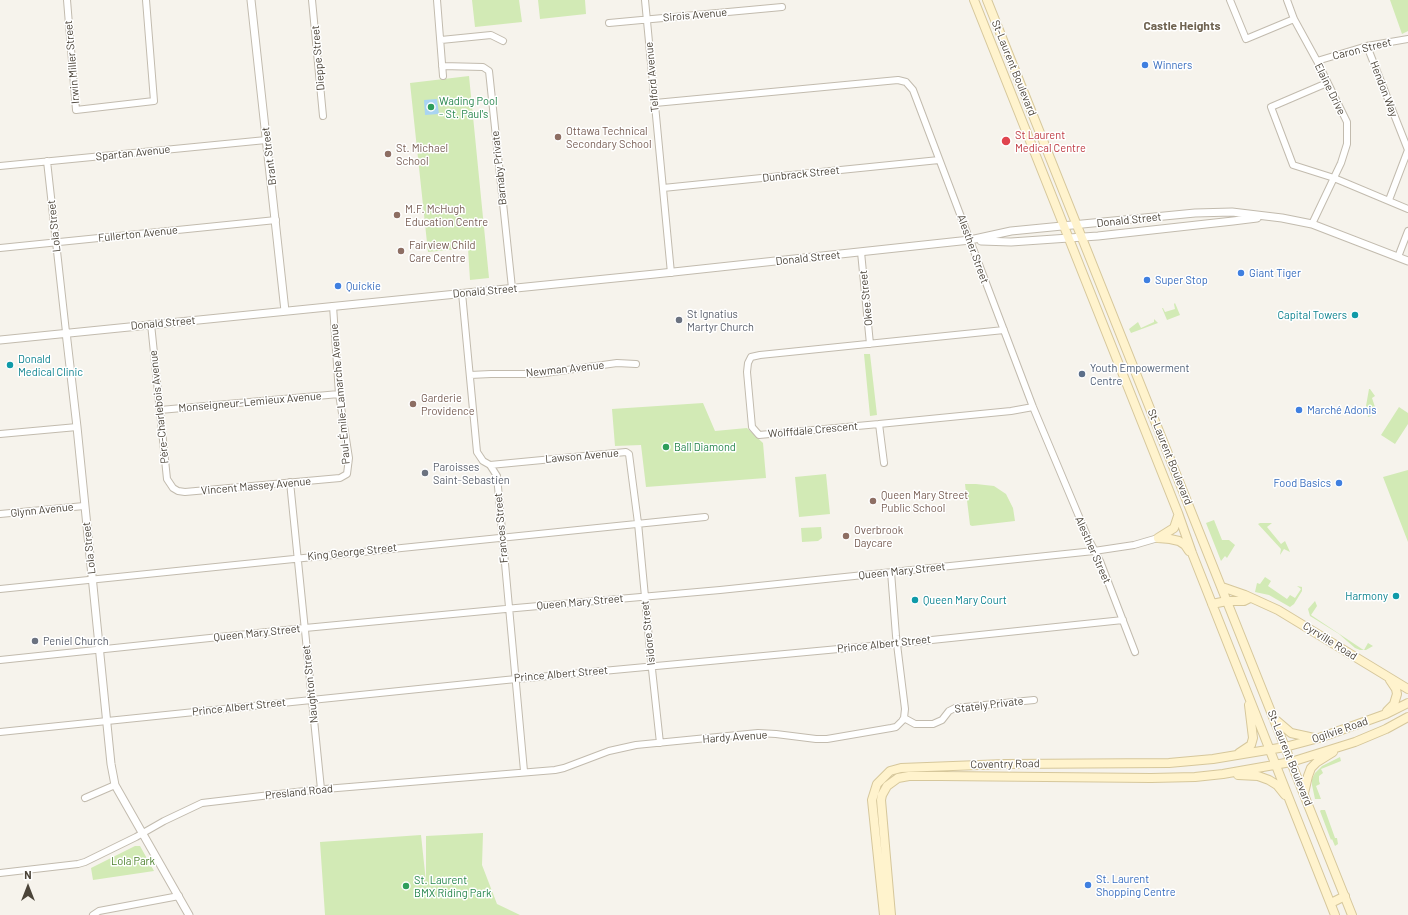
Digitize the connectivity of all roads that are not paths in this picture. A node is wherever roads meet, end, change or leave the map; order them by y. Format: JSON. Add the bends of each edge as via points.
{"nodes":[{"id":1,"x":67,"y":0,"type":"edge"},
{"id":2,"x":146,"y":0,"type":"edge"},
{"id":3,"x":251,"y":0,"type":"edge"},
{"id":4,"x":312,"y":0,"type":"edge"},
{"id":5,"x":437,"y":0,"type":"edge"},
{"id":6,"x":645,"y":0,"type":"edge"},
{"id":7,"x":974,"y":0,"type":"edge"},
{"id":8,"x":987,"y":0,"type":"edge"},
{"id":9,"x":1230,"y":0,"type":"edge"},
{"id":10,"x":1288,"y":0,"type":"edge"},
{"id":11,"x":782,"y":7,"type":"dead end"},
{"id":12,"x":646,"y":19,"type":"junction"},
{"id":13,"x":1294,"y":19,"type":"junction"},
{"id":14,"x":609,"y":23,"type":"dead end"},
{"id":15,"x":1408,"y":39,"type":"edge"},
{"id":16,"x":441,"y":40,"type":"junction"},
{"id":17,"x":503,"y":41,"type":"dead end"},
{"id":18,"x":1367,"y":46,"type":"junction"},
{"id":19,"x":1317,"y":61,"type":"junction"},
{"id":20,"x":442,"y":66,"type":"junction"},
{"id":21,"x":443,"y":76,"type":"dead end"},
{"id":22,"x":1327,"y":83,"type":"junction"},
{"id":23,"x":655,"y":104,"type":"junction"},
{"id":24,"x":323,"y":116,"type":"dead end"},
{"id":25,"x":266,"y":140,"type":"junction"},
{"id":26,"x":939,"y":160,"type":"junction"},
{"id":27,"x":47,"y":161,"type":"junction"},
{"id":28,"x":0,"y":166,"type":"edge"},
{"id":29,"x":1334,"y":178,"type":"junction"},
{"id":30,"x":663,"y":188,"type":"junction"},
{"id":31,"x":1389,"y":200,"type":"junction"},
{"id":32,"x":1408,"y":209,"type":"edge"},
{"id":33,"x":1265,"y":216,"type":"junction"},
{"id":34,"x":276,"y":220,"type":"junction"},
{"id":35,"x":1312,"y":224,"type":"junction"},
{"id":36,"x":1077,"y":226,"type":"junction"},
{"id":37,"x":1064,"y":227,"type":"junction"},
{"id":38,"x":1408,"y":231,"type":"edge"},
{"id":39,"x":1081,"y":237,"type":"junction"},
{"id":40,"x":1069,"y":238,"type":"junction"},
{"id":41,"x":970,"y":240,"type":"junction"},
{"id":42,"x":55,"y":243,"type":"junction"},
{"id":43,"x":0,"y":248,"type":"edge"},
{"id":44,"x":861,"y":252,"type":"junction"},
{"id":45,"x":1398,"y":257,"type":"junction"},
{"id":46,"x":1408,"y":260,"type":"edge"},
{"id":47,"x":671,"y":273,"type":"junction"},
{"id":48,"x":512,"y":288,"type":"junction"},
{"id":49,"x":462,"y":293,"type":"junction"},
{"id":50,"x":333,"y":306,"type":"junction"},
{"id":51,"x":285,"y":311,"type":"junction"},
{"id":52,"x":151,"y":324,"type":"junction"},
{"id":53,"x":1004,"y":330,"type":"junction"},
{"id":54,"x":66,"y":332,"type":"junction"},
{"id":55,"x":0,"y":340,"type":"edge"},
{"id":56,"x":870,"y":344,"type":"junction"},
{"id":57,"x":636,"y":364,"type":"dead end"},
{"id":58,"x":470,"y":375,"type":"junction"},
{"id":59,"x":339,"y":394,"type":"junction"},
{"id":60,"x":1033,"y":407,"type":"junction"},
{"id":61,"x":160,"y":410,"type":"junction"},
{"id":62,"x":879,"y":424,"type":"junction"},
{"id":63,"x":77,"y":427,"type":"junction"},
{"id":64,"x":0,"y":434,"type":"edge"},
{"id":65,"x":884,"y":463,"type":"dead end"},
{"id":66,"x":490,"y":465,"type":"junction"},
{"id":67,"x":340,"y":478,"type":"joint"},
{"id":68,"x":290,"y":482,"type":"junction"},
{"id":69,"x":173,"y":488,"type":"joint"},
{"id":70,"x":84,"y":506,"type":"junction"},
{"id":71,"x":1178,"y":513,"type":"junction"},
{"id":72,"x":0,"y":514,"type":"edge"},
{"id":73,"x":704,"y":517,"type":"dead end"},
{"id":74,"x":638,"y":523,"type":"junction"},
{"id":75,"x":502,"y":538,"type":"junction"},
{"id":76,"x":1158,"y":538,"type":"junction"},
{"id":77,"x":1094,"y":551,"type":"junction"},
{"id":78,"x":1192,"y":553,"type":"junction"},
{"id":79,"x":298,"y":558,"type":"junction"},
{"id":80,"x":891,"y":572,"type":"junction"},
{"id":81,"x":92,"y":579,"type":"junction"},
{"id":82,"x":1222,"y":587,"type":"junction"},
{"id":83,"x":0,"y":589,"type":"edge"},
{"id":84,"x":644,"y":596,"type":"junction"},
{"id":85,"x":1250,"y":598,"type":"junction"},
{"id":86,"x":1227,"y":601,"type":"junction"},
{"id":87,"x":1212,"y":604,"type":"junction"},
{"id":88,"x":509,"y":608,"type":"junction"},
{"id":89,"x":1123,"y":620,"type":"junction"},
{"id":90,"x":304,"y":628,"type":"junction"},
{"id":91,"x":897,"y":643,"type":"junction"},
{"id":92,"x":100,"y":650,"type":"junction"},
{"id":93,"x":1135,"y":652,"type":"dead end"},
{"id":94,"x":0,"y":660,"type":"edge"},
{"id":95,"x":652,"y":666,"type":"junction"},
{"id":96,"x":1388,"y":677,"type":"junction"},
{"id":97,"x":515,"y":679,"type":"junction"},
{"id":98,"x":1408,"y":689,"type":"edge"},
{"id":99,"x":1247,"y":691,"type":"junction"},
{"id":100,"x":312,"y":700,"type":"junction"},
{"id":101,"x":1034,"y":700,"type":"dead end"},
{"id":102,"x":1408,"y":703,"type":"edge"},
{"id":103,"x":1386,"y":714,"type":"junction"},
{"id":104,"x":1408,"y":717,"type":"edge"},
{"id":105,"x":904,"y":718,"type":"junction"},
{"id":106,"x":1274,"y":719,"type":"junction"},
{"id":107,"x":107,"y":721,"type":"junction"},
{"id":108,"x":0,"y":732,"type":"edge"},
{"id":109,"x":1318,"y":738,"type":"junction"},
{"id":110,"x":660,"y":743,"type":"junction"},
{"id":111,"x":1344,"y":746,"type":"junction"},
{"id":112,"x":1285,"y":747,"type":"junction"},
{"id":113,"x":1270,"y":750,"type":"junction"},
{"id":114,"x":609,"y":751,"type":"joint"},
{"id":115,"x":1213,"y":759,"type":"junction"},
{"id":116,"x":1292,"y":762,"type":"junction"},
{"id":117,"x":1276,"y":766,"type":"junction"},
{"id":118,"x":524,"y":771,"type":"junction"},
{"id":119,"x":1223,"y":774,"type":"junction"},
{"id":120,"x":115,"y":785,"type":"junction"},
{"id":121,"x":321,"y":789,"type":"junction"},
{"id":122,"x":1304,"y":793,"type":"junction"},
{"id":123,"x":85,"y":798,"type":"dead end"},
{"id":124,"x":1291,"y":803,"type":"junction"},
{"id":125,"x":142,"y":833,"type":"junction"},
{"id":126,"x":0,"y":873,"type":"edge"},
{"id":127,"x":179,"y":896,"type":"junction"},
{"id":128,"x":1345,"y":896,"type":"junction"},
{"id":129,"x":1331,"y":903,"type":"junction"},
{"id":130,"x":93,"y":915,"type":"edge"},
{"id":131,"x":189,"y":915,"type":"edge"},
{"id":132,"x":884,"y":915,"type":"edge"},
{"id":133,"x":891,"y":915,"type":"edge"},
{"id":134,"x":1335,"y":915,"type":"edge"},
{"id":135,"x":1352,"y":915,"type":"edge"}],
"edges":[{"from":1,"to":2,"type":"street","name":"Irwin Miller Street","via":[[76,110],[154,101]]},
{"from":3,"to":25,"type":"street","name":"Brant Street"},
{"from":4,"to":24,"type":"street","name":"Dieppe Street"},
{"from":5,"to":16,"type":"street"},
{"from":6,"to":12,"type":"street","name":"Telford Avenue"},
{"from":7,"to":37,"type":"main road","name":"St-Laurent Boulevard"},
{"from":8,"to":36,"type":"main road","name":"St-Laurent Boulevard"},
{"from":9,"to":13,"type":"street","via":[[1246,40]]},
{"from":10,"to":13,"type":"street","name":"Elaine Drive"},
{"from":11,"to":12,"type":"street","name":"Sirois Avenue"},
{"from":12,"to":14,"type":"street","name":"Sirois Avenue"},
{"from":12,"to":23,"type":"street","name":"Telford Avenue"},
{"from":13,"to":19,"type":"street","name":"Elaine Drive"},
{"from":15,"to":18,"type":"street","name":"Caron Street"},
{"from":16,"to":17,"type":"street","via":[[491,35]]},
{"from":16,"to":20,"type":"street"},
{"from":18,"to":19,"type":"street","name":"Caron Street"},
{"from":18,"to":31,"type":"street","name":"Hendon Way","via":[[1408,150]]},
{"from":19,"to":22,"type":"street","name":"Elaine Drive"},
{"from":20,"to":21,"type":"street"},
{"from":20,"to":48,"type":"street","name":"Barnaby Private","via":[[483,67],[489,71]]},
{"from":22,"to":29,"type":"street","name":"Elaine Drive","via":[[1347,122],[1346,144]]},
{"from":22,"to":29,"type":"street","via":[[1271,107],[1293,164]]},
{"from":23,"to":26,"type":"street","name":"Alesther Street","via":[[898,80],[906,82],[913,90]]},
{"from":23,"to":30,"type":"street","name":"Telford Avenue"},
{"from":25,"to":27,"type":"street","name":"Spartan Avenue"},
{"from":25,"to":34,"type":"street","name":"Brant Street"},
{"from":26,"to":30,"type":"street","name":"Dunbrack Street"},
{"from":26,"to":41,"type":"street","name":"Alesther Street"},
{"from":27,"to":28,"type":"street","name":"Spartan Avenue"},
{"from":27,"to":42,"type":"street","name":"Lola Street"},
{"from":29,"to":31,"type":"street"},
{"from":29,"to":35,"type":"street","name":"Elaine Drive"},
{"from":30,"to":47,"type":"street","name":"Telford Avenue"},
{"from":31,"to":32,"type":"street"},
{"from":33,"to":35,"type":"street","name":"Donald Street"},
{"from":33,"to":36,"type":"street","name":"Donald Street","via":[[1232,212],[1195,213]]},
{"from":33,"to":39,"type":"street","name":"Donald Street","via":[[1233,222]]},
{"from":34,"to":42,"type":"street","name":"Fullerton Avenue"},
{"from":34,"to":51,"type":"street","name":"Brant Street"},
{"from":35,"to":45,"type":"street","name":"Donald Street"},
{"from":36,"to":37,"type":"street","name":"Donald Street"},
{"from":36,"to":39,"type":"main road","name":"St-Laurent Boulevard"},
{"from":37,"to":40,"type":"main road","name":"St-Laurent Boulevard"},
{"from":37,"to":41,"type":"street","name":"Donald Street","via":[[1010,231]]},
{"from":38,"to":45,"type":"street"},
{"from":39,"to":40,"type":"street","name":"Donald Street"},
{"from":39,"to":82,"type":"main road","name":"St-Laurent Boulevard"},
{"from":40,"to":41,"type":"street","name":"Donald Street","via":[[1011,242]]},
{"from":40,"to":71,"type":"main road","name":"St-Laurent Boulevard"},
{"from":41,"to":44,"type":"street","name":"Donald Street"},
{"from":41,"to":53,"type":"street","name":"Alesther Street"},
{"from":42,"to":43,"type":"street","name":"Fullerton Avenue"},
{"from":42,"to":54,"type":"street","name":"Lola Street"},
{"from":44,"to":47,"type":"street","name":"Donald Street"},
{"from":44,"to":56,"type":"street","name":"Okee Street"},
{"from":45,"to":46,"type":"street","name":"Donald Street"},
{"from":47,"to":48,"type":"street","name":"Donald Street"},
{"from":48,"to":49,"type":"street","name":"Donald Street"},
{"from":49,"to":50,"type":"street","name":"Donald Street"},
{"from":49,"to":58,"type":"street","name":"Frances Street"},
{"from":50,"to":51,"type":"street","name":"Donald Street"},
{"from":50,"to":59,"type":"street","name":"Paul-Émile-Lamarche Avenue"},
{"from":51,"to":52,"type":"street","name":"Donald Street"},
{"from":52,"to":54,"type":"street","name":"Donald Street"},
{"from":52,"to":61,"type":"street","name":"Père-Charlebois Avenue"},
{"from":53,"to":56,"type":"street","name":"Wolffdale Crescent"},
{"from":53,"to":60,"type":"street","name":"Alesther Street"},
{"from":54,"to":55,"type":"street","name":"Donald Street"},
{"from":54,"to":63,"type":"street","name":"Lola Street"},
{"from":56,"to":62,"type":"street","name":"Wolffdale Crescent","via":[[752,357],[747,372],[752,427],[759,435]]},
{"from":57,"to":58,"type":"street","name":"Newman Avenue","via":[[617,363],[538,374]]},
{"from":58,"to":66,"type":"street","name":"Frances Street","via":[[477,452],[483,461]]},
{"from":59,"to":61,"type":"street","name":"Monseigneur-Lemieux Avenue"},
{"from":59,"to":67,"type":"street","name":"Paul-Émile-Lamarche Avenue","via":[[349,458],[347,474]]},
{"from":60,"to":62,"type":"street","name":"Wolffdale Crescent"},
{"from":60,"to":77,"type":"street","name":"Alesther Street"},
{"from":61,"to":69,"type":"street","name":"Père-Charlebois Avenue","via":[[167,479]]},
{"from":62,"to":65,"type":"street"},
{"from":63,"to":64,"type":"street"},
{"from":63,"to":70,"type":"street","name":"Lola Street"},
{"from":66,"to":74,"type":"street","name":"Lawson Avenue","via":[[626,452],[629,454]]},
{"from":66,"to":75,"type":"street","name":"Frances Street","via":[[497,476]]},
{"from":67,"to":68,"type":"street","name":"Vincent Massey Avenue"},
{"from":68,"to":69,"type":"street","name":"Vincent Massey Avenue","via":[[185,492]]},
{"from":68,"to":79,"type":"street","name":"Naughton Street"},
{"from":70,"to":72,"type":"street","name":"Glynn Avenue"},
{"from":70,"to":81,"type":"street","name":"Lola Street"},
{"from":71,"to":76,"type":"main road","via":[[1174,528]]},
{"from":71,"to":78,"type":"main road","name":"St-Laurent Boulevard"},
{"from":73,"to":74,"type":"street","name":"King George Street"},
{"from":74,"to":75,"type":"street","name":"King George Street"},
{"from":74,"to":84,"type":"street","name":"Isidore Street"},
{"from":75,"to":79,"type":"street","name":"King George Street"},
{"from":75,"to":88,"type":"street","name":"Frances Street"},
{"from":76,"to":77,"type":"street","name":"Queen Mary Street","via":[[1134,545]]},
{"from":76,"to":78,"type":"main road","via":[[1181,542]]},
{"from":77,"to":80,"type":"street","name":"Queen Mary Street"},
{"from":77,"to":89,"type":"street","name":"Alesther Street"},
{"from":78,"to":87,"type":"main road","name":"St-Laurent Boulevard"},
{"from":79,"to":81,"type":"street","name":"King George Street"},
{"from":79,"to":90,"type":"street","name":"Naughton Street"},
{"from":80,"to":84,"type":"street","name":"Queen Mary Street"},
{"from":80,"to":91,"type":"street"},
{"from":81,"to":83,"type":"street","name":"King George Street"},
{"from":81,"to":92,"type":"street","name":"Lola Street"},
{"from":82,"to":85,"type":"main road","name":"Cyrville Road"},
{"from":82,"to":86,"type":"main road","name":"St-Laurent Boulevard"},
{"from":84,"to":88,"type":"street","name":"Queen Mary Street"},
{"from":84,"to":95,"type":"street","name":"Isidore Street"},
{"from":85,"to":86,"type":"main road","via":[[1238,602]]},
{"from":85,"to":96,"type":"main road","name":"Cyrville Road","via":[[1293,618]]},
{"from":86,"to":87,"type":"main road"},
{"from":86,"to":106,"type":"main road","name":"St-Laurent Boulevard"},
{"from":87,"to":99,"type":"main road","name":"St-Laurent Boulevard"},
{"from":88,"to":90,"type":"street","name":"Queen Mary Street"},
{"from":88,"to":97,"type":"street","name":"Frances Street"},
{"from":89,"to":91,"type":"street","name":"Prince Albert Street"},
{"from":89,"to":93,"type":"street","name":"Alesther Street"},
{"from":90,"to":92,"type":"street","name":"Queen Mary Street"},
{"from":90,"to":100,"type":"street","name":"Naughton Street"},
{"from":91,"to":95,"type":"street","name":"Prince Albert Street"},
{"from":91,"to":105,"type":"street"},
{"from":92,"to":94,"type":"street","name":"Queen Mary Street"},
{"from":92,"to":107,"type":"street","name":"Lola Street"},
{"from":95,"to":97,"type":"street","name":"Prince Albert Street"},
{"from":95,"to":110,"type":"street","name":"Isidore Street"},
{"from":96,"to":98,"type":"main road","name":"Cyrville Road"},
{"from":96,"to":103,"type":"main road","via":[[1397,694],[1394,704]]},
{"from":97,"to":100,"type":"street","name":"Prince Albert Street"},
{"from":97,"to":118,"type":"street","name":"Frances Street"},
{"from":99,"to":113,"type":"main road","name":"St-Laurent Boulevard"},
{"from":99,"to":115,"type":"main road","via":[[1253,741],[1241,752]]},
{"from":100,"to":107,"type":"street","name":"Prince Albert Street"},
{"from":100,"to":121,"type":"street","name":"Naughton Street"},
{"from":101,"to":105,"type":"street","name":"Stately Private","via":[[955,708],[942,720],[933,724],[916,724]]},
{"from":102,"to":103,"type":"main road","name":"Ogilvie Road"},
{"from":103,"to":109,"type":"main road","name":"Ogilvie Road"},
{"from":104,"to":111,"type":"main road","name":"Ogilvie Road"},
{"from":105,"to":110,"type":"street","name":"Hardy Avenue","via":[[900,724],[891,728],[827,739],[758,733]]},
{"from":106,"to":109,"type":"main road","via":[[1291,733]]},
{"from":106,"to":112,"type":"main road","name":"St-Laurent Boulevard"},
{"from":107,"to":108,"type":"street","name":"Prince Albert Street"},
{"from":107,"to":120,"type":"street","name":"Lola Street"},
{"from":109,"to":112,"type":"main road","name":"Ogilvie Road"},
{"from":110,"to":114,"type":"street","name":"Hardy Avenue"},
{"from":111,"to":116,"type":"main road","name":"Ogilvie Road"},
{"from":111,"to":122,"type":"main road","via":[[1314,765]]},
{"from":112,"to":113,"type":"main road","name":"Ogilvie Road"},
{"from":112,"to":116,"type":"main road","name":"St-Laurent Boulevard"},
{"from":113,"to":115,"type":"main road","name":"Coventry Road"},
{"from":113,"to":117,"type":"main road","name":"St-Laurent Boulevard"},
{"from":114,"to":118,"type":"street","name":"Presland Road","via":[[564,768]]},
{"from":115,"to":132,"type":"main road","name":"Coventry Road","via":[[1174,763],[1005,764],[901,768],[890,771],[877,784],[872,800]]},
{"from":116,"to":117,"type":"main road","name":"Ogilvie Road"},
{"from":116,"to":122,"type":"main road","name":"St-Laurent Boulevard"},
{"from":117,"to":119,"type":"main road","name":"Coventry Road"},
{"from":117,"to":124,"type":"main road","name":"St-Laurent Boulevard"},
{"from":118,"to":121,"type":"street","name":"Presland Road"},
{"from":119,"to":124,"type":"main road","via":[[1258,776],[1270,780]]},
{"from":119,"to":133,"type":"main road","name":"Coventry Road","via":[[1151,778],[930,776],[894,780],[884,790],[881,800]]},
{"from":120,"to":123,"type":"street"},
{"from":120,"to":125,"type":"street","name":"Lola Street"},
{"from":121,"to":125,"type":"street","name":"Presland Road","via":[[202,803]]},
{"from":122,"to":128,"type":"main road","name":"St-Laurent Boulevard"},
{"from":124,"to":129,"type":"main road","name":"St-Laurent Boulevard"},
{"from":125,"to":126,"type":"street","name":"Presland Road","via":[[78,864]]},
{"from":125,"to":127,"type":"street","name":"Lola Street"},
{"from":127,"to":130,"type":"street","via":[[99,911]]},
{"from":127,"to":131,"type":"street","name":"Lola Street"},
{"from":128,"to":129,"type":"main road"},
{"from":128,"to":135,"type":"main road","name":"St-Laurent Boulevard"},
{"from":129,"to":134,"type":"main road","name":"St-Laurent Boulevard"}]}
